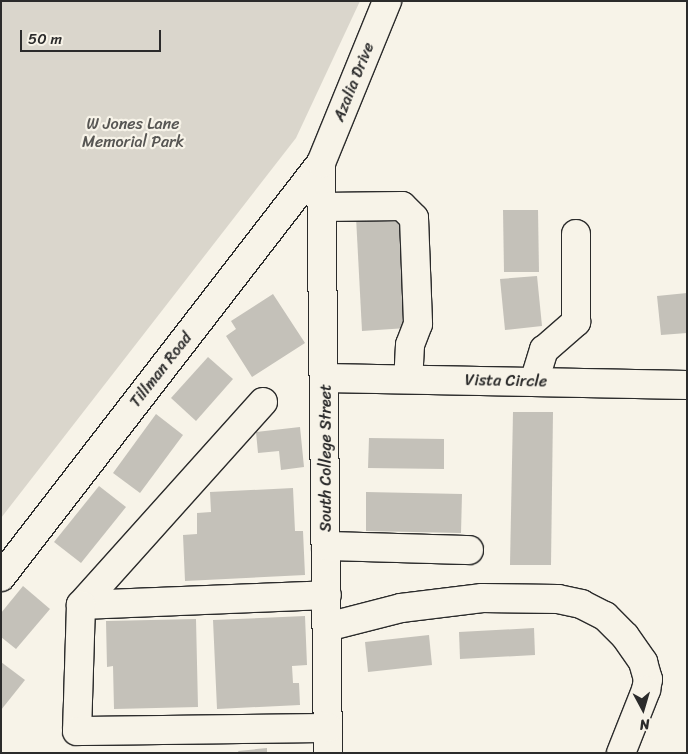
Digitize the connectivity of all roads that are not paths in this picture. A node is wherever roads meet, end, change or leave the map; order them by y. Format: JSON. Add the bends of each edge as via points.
{"nodes":[{"id":1,"x":387,"y":1,"type":"edge"},
{"id":2,"x":321,"y":163,"type":"junction"},
{"id":3,"x":322,"y":207,"type":"junction"},
{"id":4,"x":576,"y":234,"type":"dead end"},
{"id":5,"x":325,"y":378,"type":"junction"},
{"id":6,"x":408,"y":379,"type":"junction"},
{"id":7,"x":534,"y":382,"type":"junction"},
{"id":8,"x":687,"y":385,"type":"edge"},
{"id":9,"x":263,"y":402,"type":"dead end"},
{"id":10,"x":326,"y":546,"type":"junction"},
{"id":11,"x":469,"y":550,"type":"dead end"},
{"id":12,"x":1,"y":577,"type":"edge"},
{"id":13,"x":327,"y":595,"type":"junction"},
{"id":14,"x":81,"y":605,"type":"junction"},
{"id":15,"x":327,"y":627,"type":"junction"},
{"id":16,"x":328,"y":740,"type":"edge"},
{"id":17,"x":621,"y":753,"type":"edge"}],
"edges":[{"from":1,"to":2,"type":"street","name":"Azalia Drive"},
{"from":2,"to":3,"type":"street","name":"South College Street"},
{"from":2,"to":12,"type":"street","name":"Tillman Road"},
{"from":3,"to":5,"type":"street","name":"South College Street"},
{"from":3,"to":6,"type":"street","via":[[402,206],[414,218],[418,324],[410,345]]},
{"from":4,"to":7,"type":"street","via":[[576,322],[544,350]]},
{"from":5,"to":6,"type":"street","name":"Vista Circle"},
{"from":5,"to":10,"type":"street","name":"South College Street"},
{"from":6,"to":7,"type":"street","name":"Vista Circle"},
{"from":7,"to":8,"type":"street","name":"Vista Circle"},
{"from":9,"to":14,"type":"street"},
{"from":10,"to":11,"type":"street"},
{"from":10,"to":13,"type":"street","name":"South College Street"},
{"from":13,"to":14,"type":"street"},
{"from":13,"to":15,"type":"street","name":"South College Street"},
{"from":14,"to":16,"type":"street","via":[[77,731]]},
{"from":15,"to":16,"type":"street","name":"South College Street"},
{"from":15,"to":17,"type":"street","via":[[401,608],[482,598],[558,599],[581,604],[605,616],[625,636],[646,671],[646,690]]}]}
